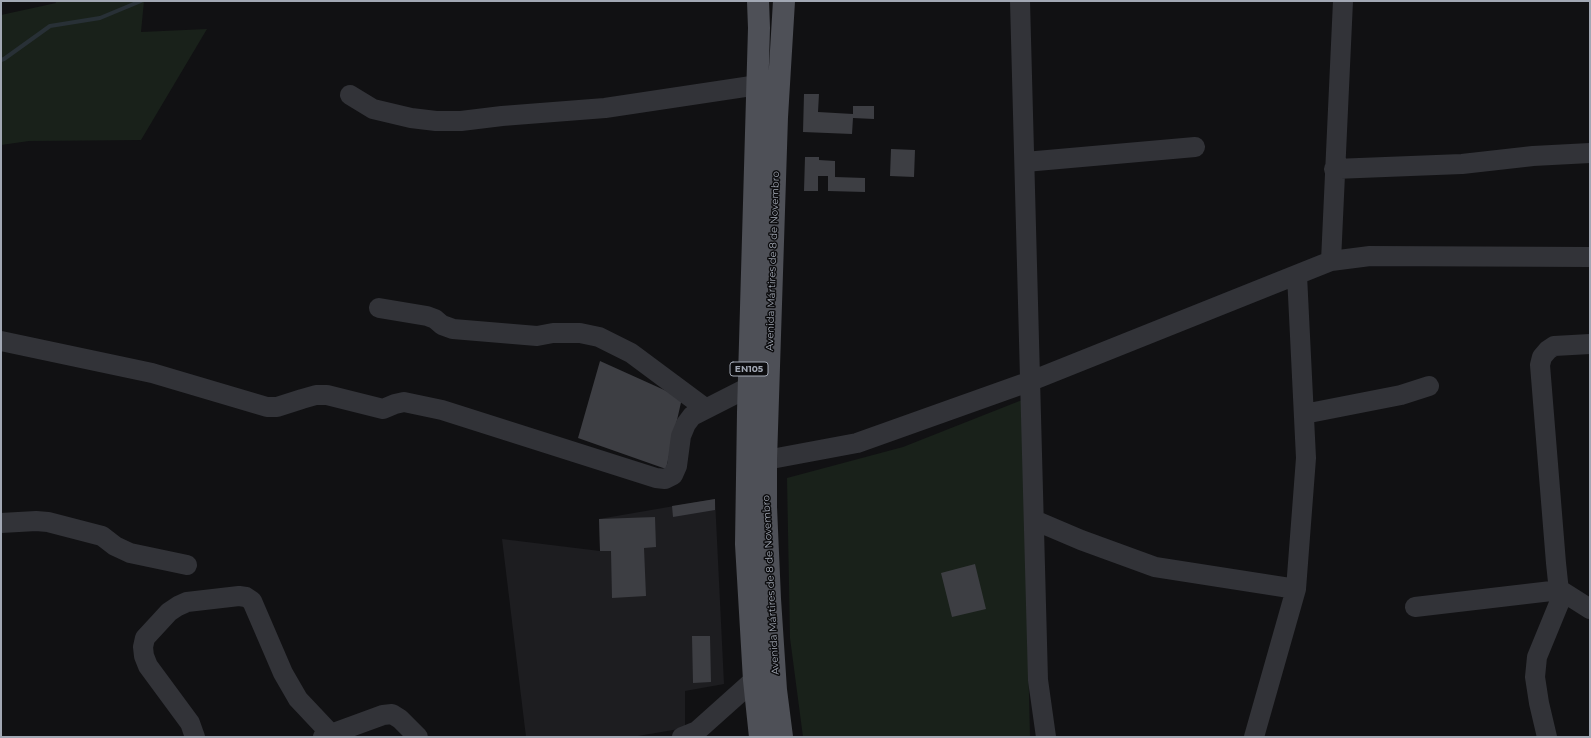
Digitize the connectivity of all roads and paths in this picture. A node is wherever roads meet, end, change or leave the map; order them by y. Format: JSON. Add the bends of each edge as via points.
{"nodes":[{"id":1,"x":758,"y":1,"type":"edge"},
{"id":2,"x":784,"y":1,"type":"edge"},
{"id":3,"x":1020,"y":1,"type":"edge"},
{"id":4,"x":1343,"y":1,"type":"edge"},
{"id":5,"x":758,"y":84,"type":"junction"},
{"id":6,"x":350,"y":95,"type":"dead end"},
{"id":7,"x":1195,"y":147,"type":"dead end"},
{"id":8,"x":1590,"y":153,"type":"edge"},
{"id":9,"x":1024,"y":162,"type":"junction"},
{"id":10,"x":1334,"y":169,"type":"junction"},
{"id":11,"x":1590,"y":257,"type":"edge"},
{"id":12,"x":1330,"y":261,"type":"junction"},
{"id":13,"x":1297,"y":275,"type":"junction"},
{"id":14,"x":379,"y":308,"type":"dead end"},
{"id":15,"x":1,"y":341,"type":"edge"},
{"id":16,"x":1590,"y":344,"type":"edge"},
{"id":17,"x":1031,"y":381,"type":"junction"},
{"id":18,"x":1429,"y":386,"type":"dead end"},
{"id":19,"x":749,"y":387,"type":"junction"},
{"id":20,"x":705,"y":408,"type":"junction"},
{"id":21,"x":1304,"y":414,"type":"junction"},
{"id":22,"x":766,"y":460,"type":"junction"},
{"id":23,"x":1034,"y":520,"type":"junction"},
{"id":24,"x":1,"y":523,"type":"edge"},
{"id":25,"x":187,"y":565,"type":"dead end"},
{"id":26,"x":1296,"y":588,"type":"junction"},
{"id":27,"x":1560,"y":590,"type":"junction"},
{"id":28,"x":1415,"y":607,"type":"dead end"},
{"id":29,"x":1590,"y":609,"type":"edge"},
{"id":30,"x":754,"y":680,"type":"junction"},
{"id":31,"x":327,"y":736,"type":"edge"},
{"id":32,"x":195,"y":737,"type":"edge"},
{"id":33,"x":418,"y":737,"type":"edge"},
{"id":34,"x":682,"y":737,"type":"edge"},
{"id":35,"x":760,"y":737,"type":"edge"},
{"id":36,"x":782,"y":737,"type":"edge"},
{"id":37,"x":1046,"y":737,"type":"edge"},
{"id":38,"x":1254,"y":737,"type":"edge"},
{"id":39,"x":1547,"y":737,"type":"edge"}],
"edges":[{"from":1,"to":5,"type":"main road","name":"Avenida Mártires de 8 de Novembro","number":"EN105"},
{"from":2,"to":22,"type":"main road","name":"Avenida Mártires de 8 de Novembro","number":"EN105","via":[[777,117]]},
{"from":3,"to":9,"type":"street"},
{"from":4,"to":10,"type":"street"},
{"from":5,"to":6,"type":"street","via":[[605,108],[461,121],[411,118],[374,109]]},
{"from":5,"to":19,"type":"main road","name":"Avenida Mártires de 8 de Novembro","number":"EN105"},
{"from":7,"to":9,"type":"street"},
{"from":8,"to":10,"type":"street","via":[[1454,164]]},
{"from":9,"to":17,"type":"street"},
{"from":10,"to":12,"type":"street"},
{"from":11,"to":12,"type":"street","via":[[1370,256]]},
{"from":12,"to":13,"type":"street"},
{"from":13,"to":17,"type":"street"},
{"from":13,"to":21,"type":"street"},
{"from":14,"to":20,"type":"street","via":[[427,316],[453,329],[538,336],[580,333],[599,337],[631,353]]},
{"from":15,"to":20,"type":"street","via":[[152,372],[267,407],[277,407],[316,395],[327,395],[383,409],[404,402],[442,410],[664,479],[672,475],[677,466],[681,436],[686,424],[692,416]]},
{"from":16,"to":27,"type":"street","via":[[1554,346],[1545,353],[1540,365]]},
{"from":17,"to":22,"type":"street","via":[[857,443]]},
{"from":17,"to":23,"type":"street"},
{"from":18,"to":21,"type":"street","via":[[1401,395]]},
{"from":19,"to":20,"type":"street"},
{"from":19,"to":30,"type":"main road","name":"Avenida Mártires de 8 de Novembro","number":"EN105","via":[[746,544]]},
{"from":21,"to":26,"type":"street","via":[[1306,458]]},
{"from":22,"to":36,"type":"main road","name":"Avenida Mártires de 8 de Novembro","number":"EN105","via":[[770,592],[776,690]]},
{"from":23,"to":26,"type":"street","via":[[1155,567]]},
{"from":23,"to":37,"type":"street","via":[[1038,680]]},
{"from":24,"to":25,"type":"street","via":[[48,522],[102,536],[130,553]]},
{"from":26,"to":38,"type":"street"},
{"from":27,"to":28,"type":"street"},
{"from":27,"to":29,"type":"street"},
{"from":27,"to":39,"type":"street","via":[[1560,601],[1537,657],[1535,676]]},
{"from":30,"to":34,"type":"street","via":[[697,731]]},
{"from":30,"to":35,"type":"main road","name":"Avenida Mártires de 8 de Novembro","number":"EN105"},
{"from":31,"to":32,"type":"street","via":[[298,699],[283,673],[252,601],[239,596],[187,602],[178,606],[168,612],[145,638],[143,647],[148,666],[190,723]]},
{"from":31,"to":33,"type":"street","via":[[392,714]]}]}
